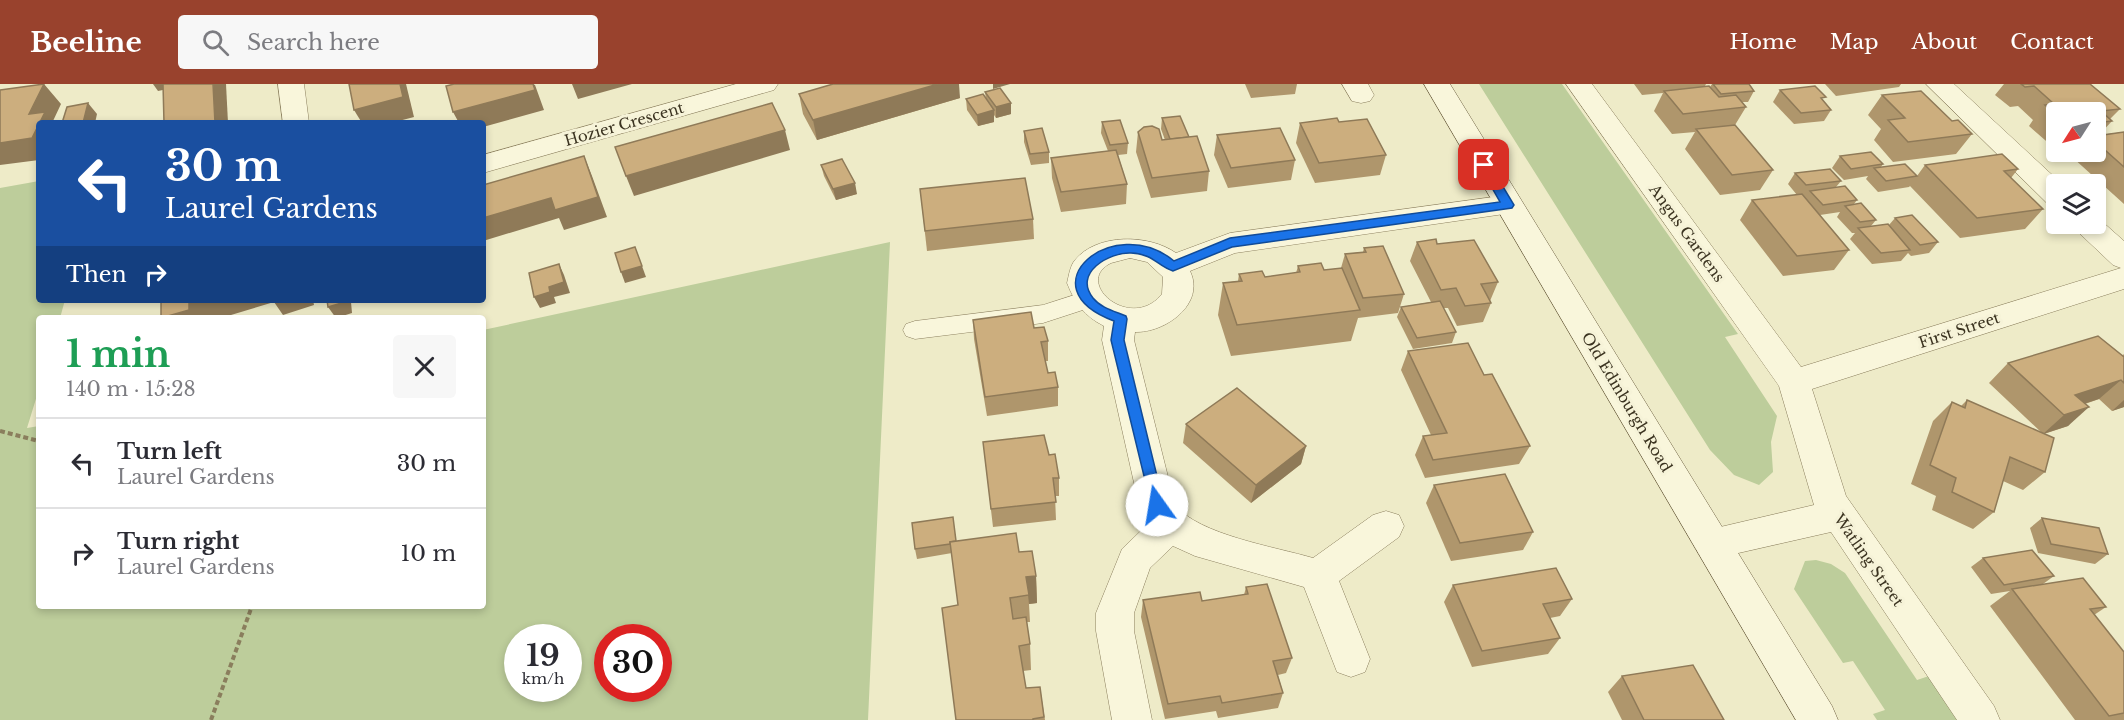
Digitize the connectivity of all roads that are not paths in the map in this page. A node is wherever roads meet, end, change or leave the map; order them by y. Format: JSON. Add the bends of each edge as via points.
{"nodes":[{"id":1,"x":291,"y":84,"type":"edge"},
{"id":2,"x":765,"y":84,"type":"edge"},
{"id":3,"x":1437,"y":84,"type":"edge"},
{"id":4,"x":1580,"y":84,"type":"edge"},
{"id":5,"x":1939,"y":84,"type":"edge"},
{"id":6,"x":296,"y":120,"type":"edge"},
{"id":7,"x":486,"y":163,"type":"edge"},
{"id":8,"x":2046,"y":186,"type":"edge"},
{"id":9,"x":1508,"y":205,"type":"junction"},
{"id":10,"x":2098,"y":234,"type":"edge"},
{"id":11,"x":2124,"y":258,"type":"edge"},
{"id":12,"x":1173,"y":266,"type":"junction"},
{"id":13,"x":2124,"y":278,"type":"edge"},
{"id":14,"x":1087,"y":300,"type":"junction"},
{"id":15,"x":1121,"y":319,"type":"junction"},
{"id":16,"x":915,"y":330,"type":"dead end"},
{"id":17,"x":1794,"y":382,"type":"junction"},
{"id":18,"x":1839,"y":515,"type":"junction"},
{"id":19,"x":1172,"y":526,"type":"junction"},
{"id":20,"x":1386,"y":526,"type":"dead end"},
{"id":21,"x":1712,"y":543,"type":"junction"},
{"id":22,"x":1318,"y":575,"type":"junction"},
{"id":23,"x":1351,"y":659,"type":"dead end"},
{"id":24,"x":1132,"y":720,"type":"edge"},
{"id":25,"x":1818,"y":720,"type":"edge"},
{"id":26,"x":1980,"y":720,"type":"edge"}],
"edges":[{"from":1,"to":6,"type":"street"},
{"from":2,"to":7,"type":"street","name":"Hozier Crescent"},
{"from":3,"to":9,"type":"street","name":"Old Edinburgh Road"},
{"from":4,"to":17,"type":"street","name":"Angus Gardens"},
{"from":5,"to":8,"type":"street"},
{"from":9,"to":12,"type":"street","via":[[1230,243]]},
{"from":9,"to":21,"type":"street","name":"Old Edinburgh Road"},
{"from":10,"to":11,"type":"street"},
{"from":12,"to":14,"type":"street","via":[[1147,251],[1122,249],[1100,255],[1082,276]]},
{"from":12,"to":15,"type":"street","via":[[1181,287],[1170,308],[1144,319]]},
{"from":13,"to":17,"type":"street","name":"First Street"},
{"from":14,"to":15,"type":"street"},
{"from":14,"to":16,"type":"lane","via":[[1043,314]]},
{"from":15,"to":19,"type":"street","via":[[1118,340],[1157,505]]},
{"from":17,"to":18,"type":"street","name":"Watling Street","via":[[1830,502]]},
{"from":18,"to":21,"type":"street"},
{"from":18,"to":26,"type":"street","name":"Watling Street"},
{"from":19,"to":22,"type":"street","via":[[1194,540]]},
{"from":19,"to":24,"type":"street","via":[[1135,560],[1115,612],[1114,631]]},
{"from":20,"to":22,"type":"street"},
{"from":21,"to":25,"type":"street","name":"Old Edinburgh Road"},
{"from":22,"to":23,"type":"street"}]}
